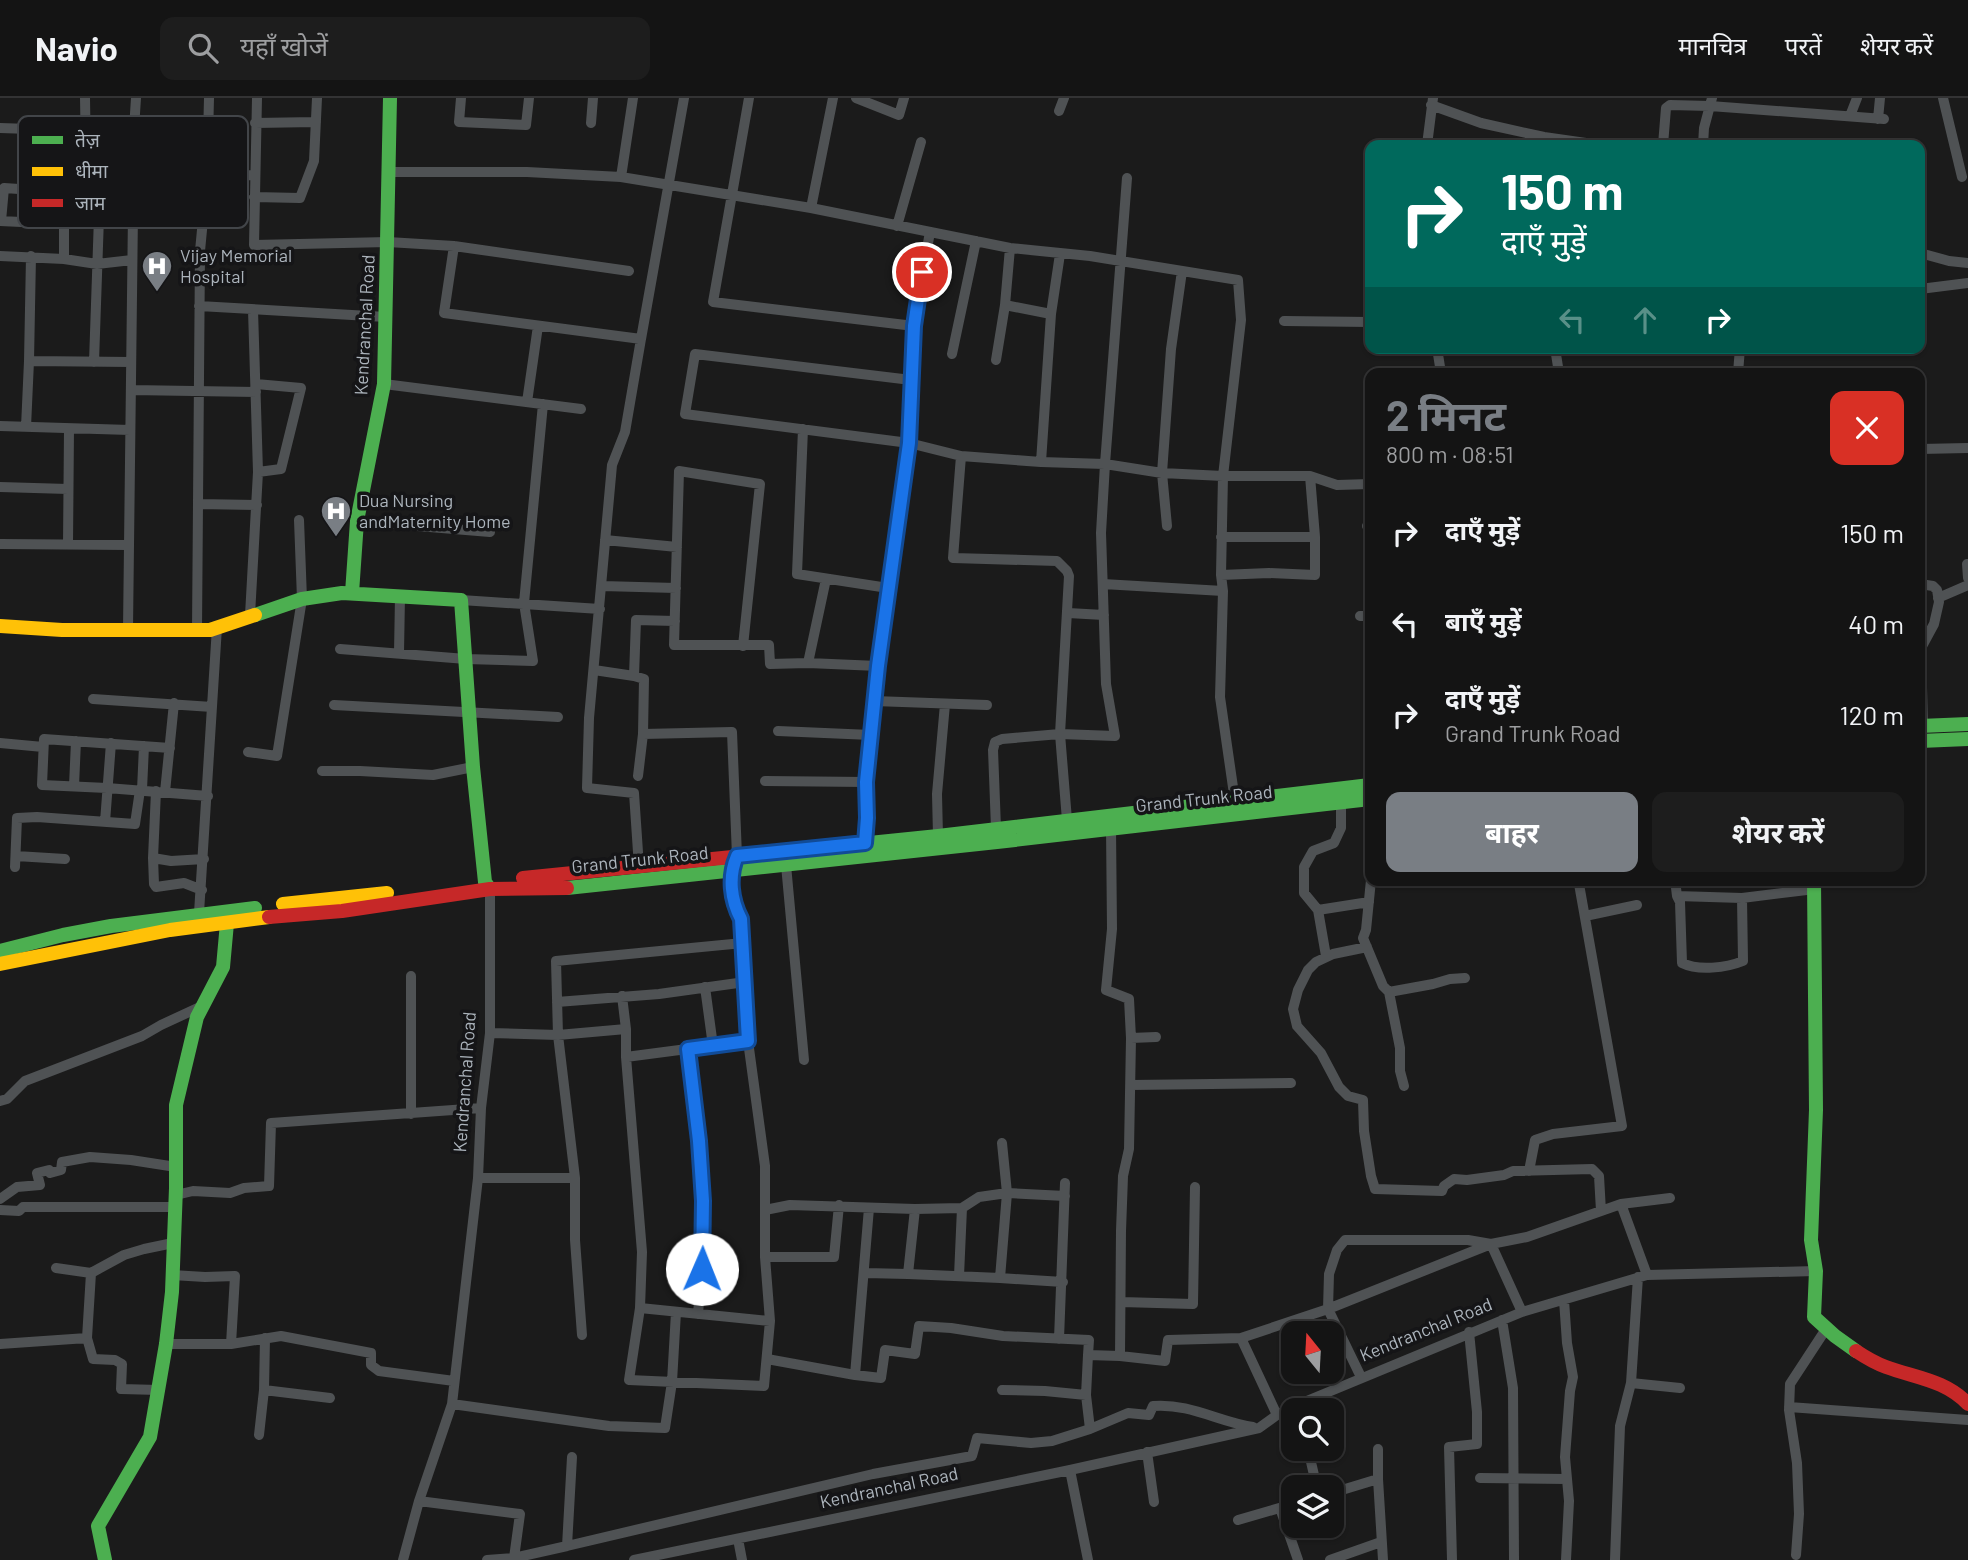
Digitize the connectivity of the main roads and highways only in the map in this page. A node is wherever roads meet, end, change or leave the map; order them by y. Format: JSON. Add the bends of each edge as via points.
{"nodes":[{"id":1,"x":390,"y":98,"type":"edge"},
{"id":2,"x":352,"y":593,"type":"junction"},
{"id":3,"x":0,"y":626,"type":"edge"},
{"id":4,"x":1968,"y":724,"type":"edge"},
{"id":5,"x":1925,"y":726,"type":"edge"},
{"id":6,"x":1968,"y":738,"type":"edge"},
{"id":7,"x":1925,"y":741,"type":"edge"},
{"id":8,"x":1365,"y":787,"type":"edge"},
{"id":9,"x":1341,"y":796,"type":"junction"},
{"id":10,"x":1365,"y":798,"type":"edge"},
{"id":11,"x":734,"y":863,"type":"junction"},
{"id":12,"x":487,"y":886,"type":"junction"},
{"id":13,"x":1814,"y":886,"type":"edge"},
{"id":14,"x":227,"y":923,"type":"junction"},
{"id":15,"x":0,"y":951,"type":"edge"},
{"id":16,"x":0,"y":964,"type":"edge"},
{"id":17,"x":1968,"y":1404,"type":"edge"},
{"id":18,"x":105,"y":1560,"type":"edge"}],
"edges":[{"from":1,"to":2,"type":"main road","name":"Kendranchal Road","via":[[384,384],[356,521]]},
{"from":2,"to":3,"type":"main road","via":[[302,599],[209,630]]},
{"from":2,"to":12,"type":"main road","name":"Kendranchal Road","via":[[461,600]]},
{"from":4,"to":5,"type":"main road"},
{"from":6,"to":7,"type":"main road"},
{"from":8,"to":9,"type":"main road","name":"Grand Trunk Road"},
{"from":9,"to":10,"type":"main road","name":"Grand Trunk Road"},
{"from":9,"to":11,"type":"main road","name":"Grand Trunk Road","via":[[1235,801],[865,843]]},
{"from":9,"to":11,"type":"main road","name":"Grand Trunk Road","via":[[786,865]]},
{"from":11,"to":12,"type":"main road","name":"Grand Trunk Road","via":[[639,867]]},
{"from":11,"to":12,"type":"main road","name":"Grand Trunk Road","via":[[565,888]]},
{"from":12,"to":14,"type":"main road","name":"Grand Trunk Road","via":[[342,911]]},
{"from":12,"to":15,"type":"main road","name":"Grand Trunk Road","via":[[199,913],[63,935]]},
{"from":13,"to":17,"type":"main road","via":[[1814,1317],[1837,1339],[1876,1363],[1950,1388]]},
{"from":14,"to":16,"type":"main road","name":"Grand Trunk Road","via":[[143,934]]},
{"from":14,"to":18,"type":"main road","via":[[223,967],[197,1017],[176,1105],[172,1275],[150,1437],[98,1525]]}]}
